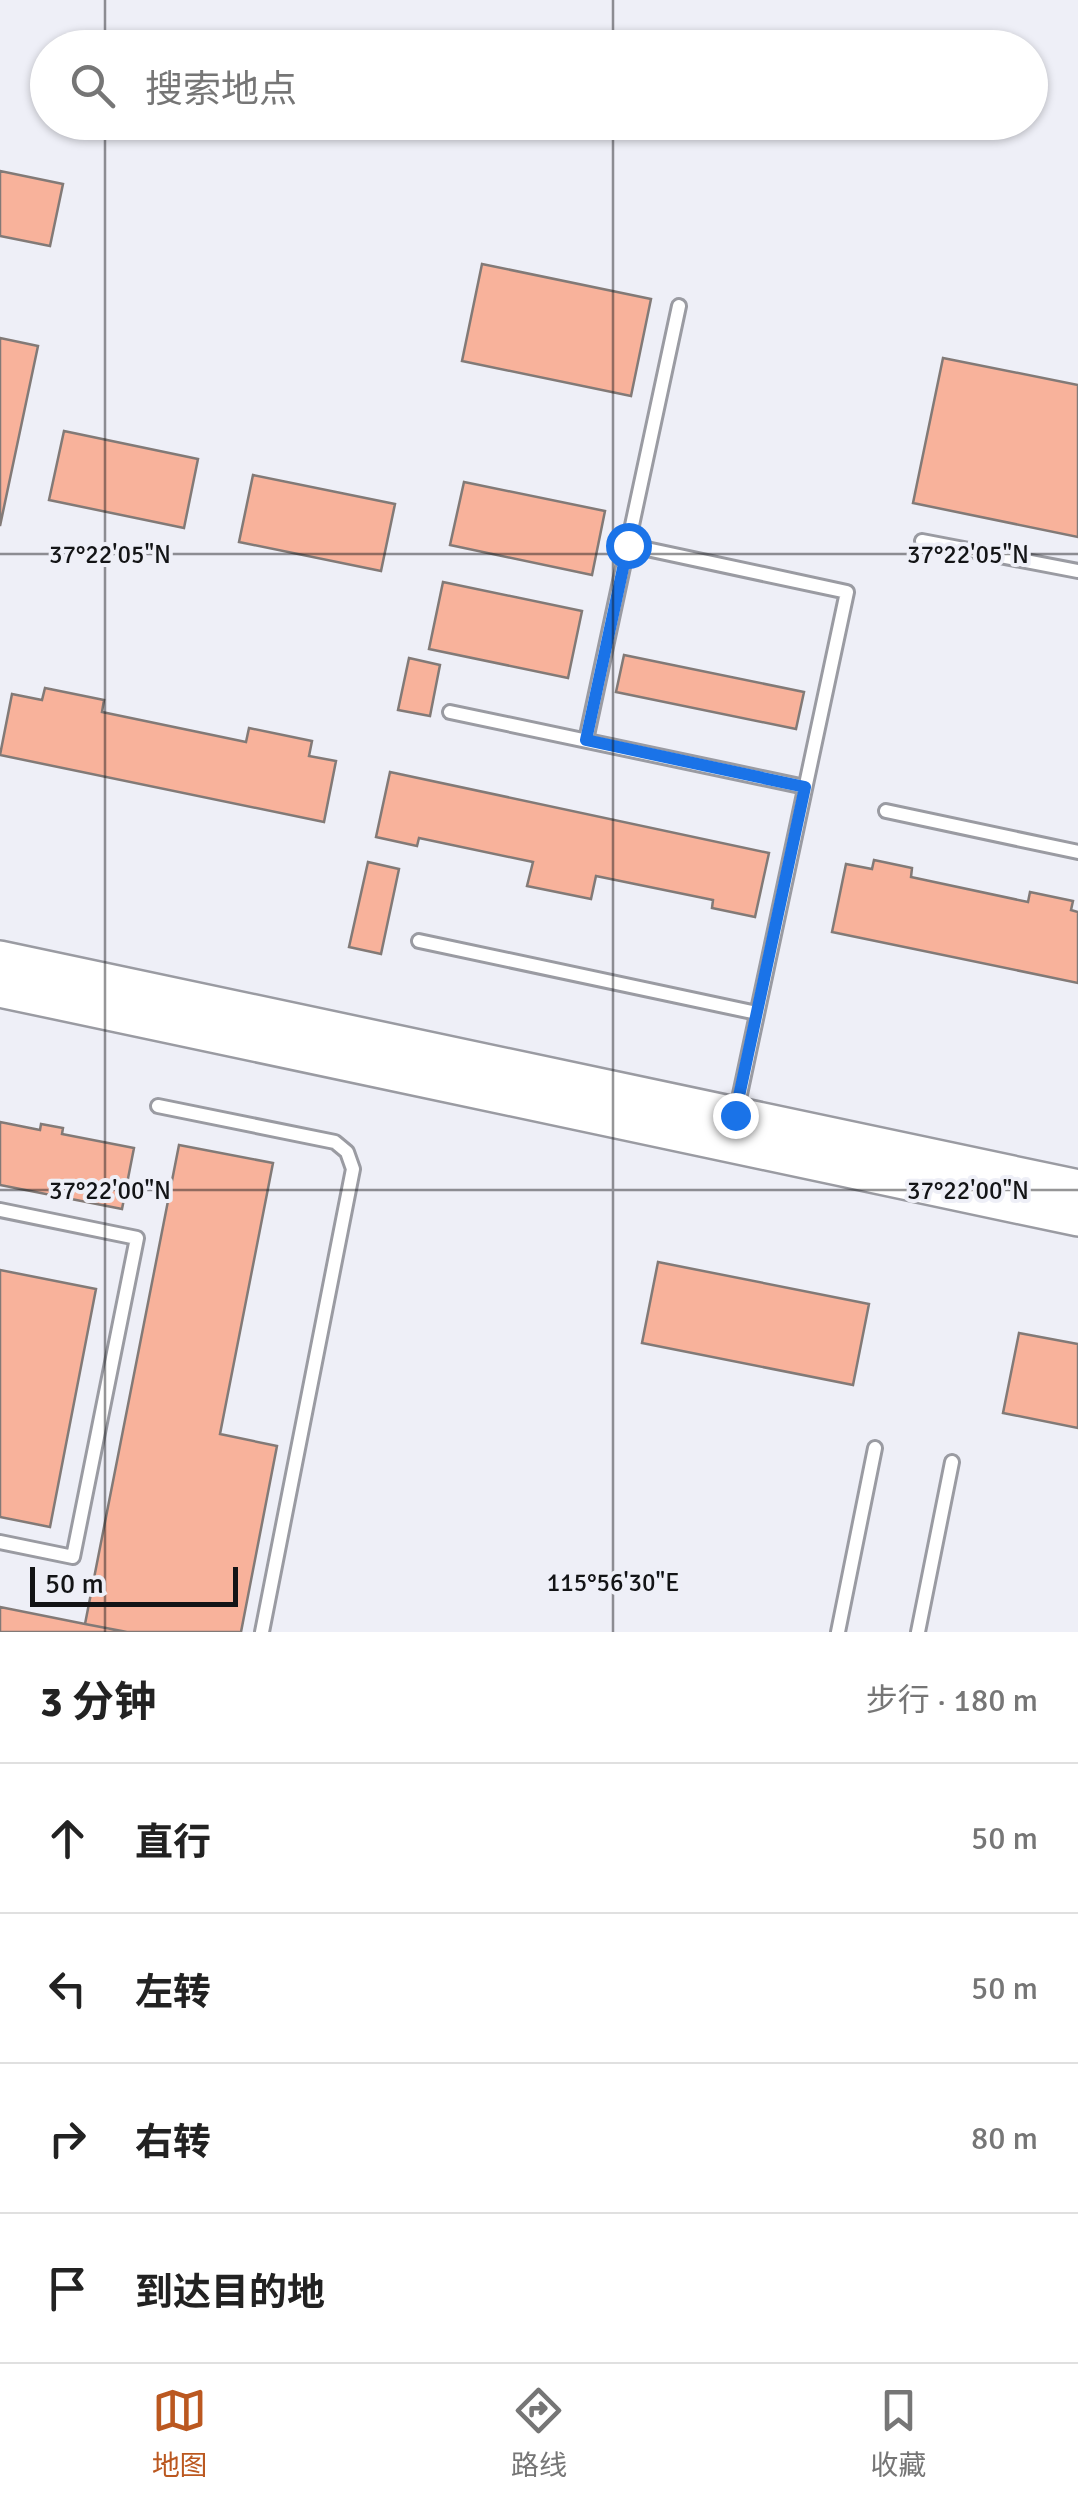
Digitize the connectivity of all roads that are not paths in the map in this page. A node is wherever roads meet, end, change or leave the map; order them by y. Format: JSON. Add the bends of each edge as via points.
{"nodes":[{"id":1,"x":679,"y":306,"type":"dead end"},
{"id":2,"x":922,"y":541,"type":"dead end"},
{"id":3,"x":628,"y":545,"type":"junction"},
{"id":4,"x":1078,"y":571,"type":"edge"},
{"id":5,"x":450,"y":712,"type":"dead end"},
{"id":6,"x":586,"y":740,"type":"junction"},
{"id":7,"x":805,"y":787,"type":"junction"},
{"id":8,"x":886,"y":811,"type":"dead end"},
{"id":9,"x":1078,"y":852,"type":"edge"},
{"id":10,"x":419,"y":942,"type":"dead end"},
{"id":11,"x":0,"y":959,"type":"edge"},
{"id":12,"x":0,"y":989,"type":"edge"},
{"id":13,"x":757,"y":1014,"type":"junction"},
{"id":14,"x":158,"y":1106,"type":"dead end"},
{"id":15,"x":735,"y":1115,"type":"junction"},
{"id":16,"x":1078,"y":1188,"type":"edge"},
{"id":17,"x":0,"y":1210,"type":"edge"},
{"id":18,"x":1078,"y":1218,"type":"edge"},
{"id":19,"x":876,"y":1448,"type":"dead end"},
{"id":20,"x":952,"y":1462,"type":"dead end"},
{"id":21,"x":0,"y":1542,"type":"edge"},
{"id":22,"x":262,"y":1632,"type":"edge"},
{"id":23,"x":838,"y":1632,"type":"edge"},
{"id":24,"x":918,"y":1632,"type":"edge"}],
"edges":[{"from":1,"to":3,"type":"lane"},
{"from":2,"to":4,"type":"lane"},
{"from":3,"to":6,"type":"lane"},
{"from":3,"to":7,"type":"lane","via":[[847,592]]},
{"from":5,"to":6,"type":"lane"},
{"from":6,"to":7,"type":"lane"},
{"from":7,"to":13,"type":"lane"},
{"from":8,"to":9,"type":"lane"},
{"from":10,"to":13,"type":"lane"},
{"from":11,"to":15,"type":"street"},
{"from":12,"to":18,"type":"street"},
{"from":13,"to":15,"type":"lane"},
{"from":14,"to":22,"type":"lane","via":[[335,1142],[354,1169]]},
{"from":15,"to":16,"type":"street"},
{"from":17,"to":21,"type":"lane","via":[[137,1238],[73,1556]]},
{"from":19,"to":23,"type":"lane"},
{"from":20,"to":24,"type":"lane"}]}
